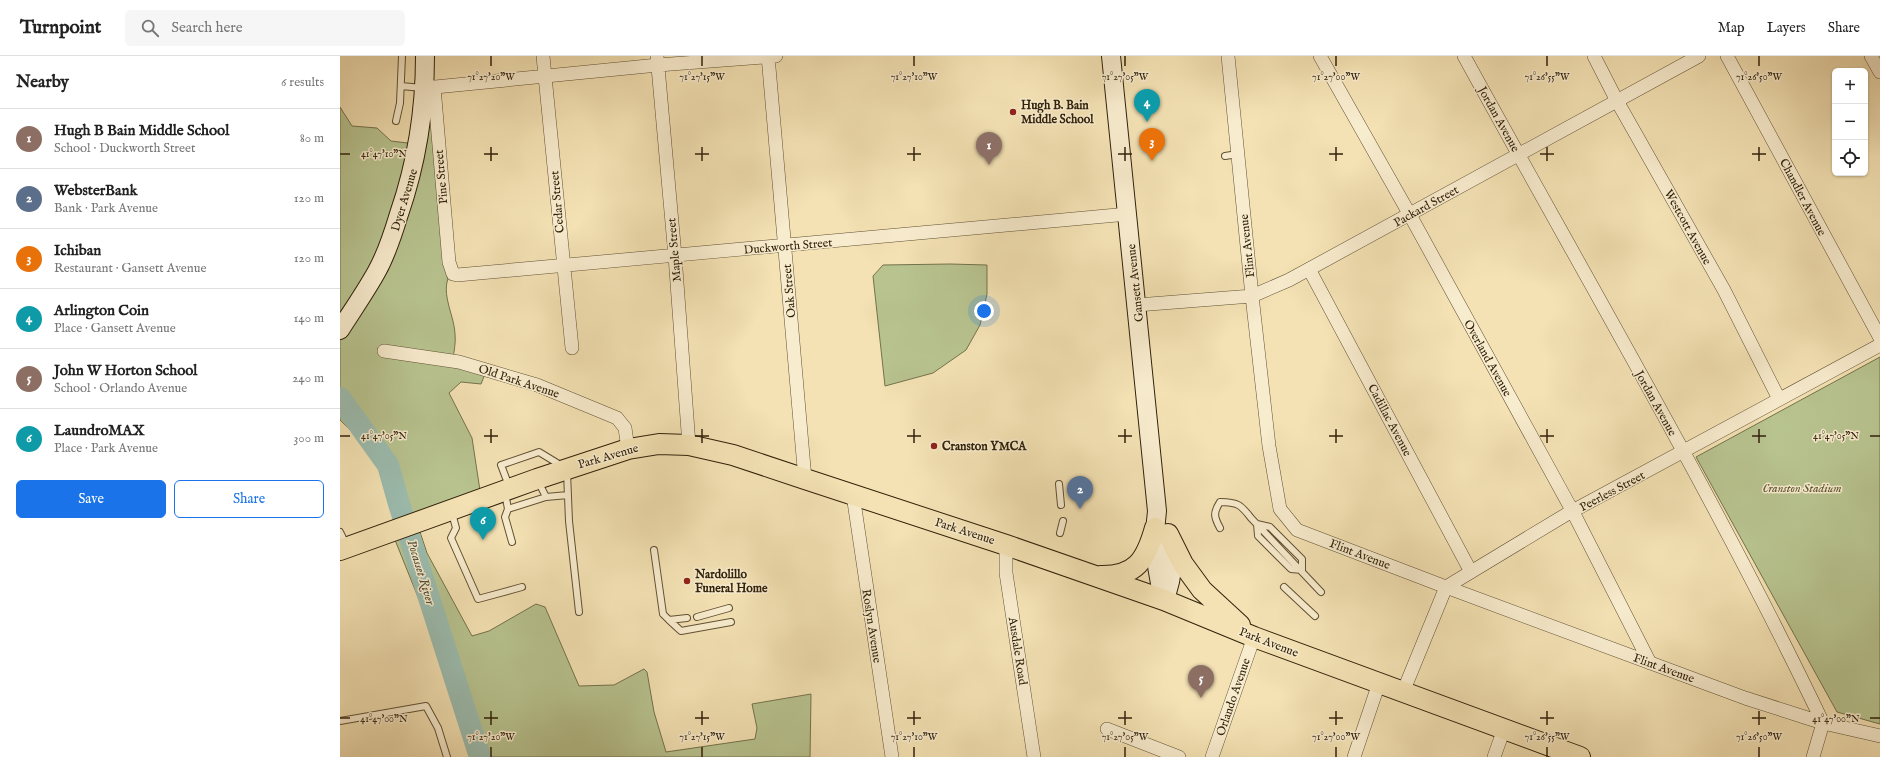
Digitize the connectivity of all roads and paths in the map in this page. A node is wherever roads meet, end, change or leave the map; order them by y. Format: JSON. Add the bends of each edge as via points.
{"nodes":[{"id":1,"x":402,"y":56,"type":"edge"},
{"id":2,"x":426,"y":56,"type":"edge"},
{"id":3,"x":543,"y":56,"type":"edge"},
{"id":4,"x":771,"y":56,"type":"edge"},
{"id":5,"x":1111,"y":56,"type":"edge"},
{"id":6,"x":1228,"y":56,"type":"edge"},
{"id":7,"x":1320,"y":56,"type":"edge"},
{"id":8,"x":1464,"y":56,"type":"edge"},
{"id":9,"x":1594,"y":56,"type":"edge"},
{"id":10,"x":1700,"y":56,"type":"edge"},
{"id":11,"x":1727,"y":56,"type":"edge"},
{"id":12,"x":1871,"y":56,"type":"edge"},
{"id":13,"x":657,"y":61,"type":"edge"},
{"id":14,"x":1880,"y":72,"type":"edge"},
{"id":15,"x":545,"y":77,"type":"junction"},
{"id":16,"x":401,"y":86,"type":"junction"},
{"id":17,"x":429,"y":88,"type":"junction"},
{"id":18,"x":1617,"y":101,"type":"junction"},
{"id":19,"x":396,"y":121,"type":"dead end"},
{"id":20,"x":1519,"y":155,"type":"junction"},
{"id":21,"x":1128,"y":214,"type":"junction"},
{"id":22,"x":1410,"y":215,"type":"junction"},
{"id":23,"x":785,"y":247,"type":"junction"},
{"id":24,"x":675,"y":256,"type":"junction"},
{"id":25,"x":562,"y":267,"type":"junction"},
{"id":26,"x":1309,"y":269,"type":"junction"},
{"id":27,"x":451,"y":270,"type":"joint"},
{"id":28,"x":1252,"y":296,"type":"junction"},
{"id":29,"x":1137,"y":305,"type":"junction"},
{"id":30,"x":341,"y":329,"type":"edge"},
{"id":31,"x":1880,"y":338,"type":"edge"},
{"id":32,"x":1880,"y":345,"type":"edge"},
{"id":33,"x":572,"y":348,"type":"dead end"},
{"id":34,"x":384,"y":352,"type":"dead end"},
{"id":35,"x":1779,"y":400,"type":"junction"},
{"id":36,"x":689,"y":445,"type":"junction"},
{"id":37,"x":628,"y":449,"type":"junction"},
{"id":38,"x":1684,"y":452,"type":"junction"},
{"id":39,"x":567,"y":469,"type":"junction"},
{"id":40,"x":805,"y":478,"type":"junction"},
{"id":41,"x":537,"y":479,"type":"junction"},
{"id":42,"x":1059,"y":484,"type":"dead end"},
{"id":43,"x":568,"y":495,"type":"junction"},
{"id":44,"x":853,"y":495,"type":"junction"},
{"id":45,"x":507,"y":496,"type":"junction"},
{"id":46,"x":546,"y":497,"type":"junction"},
{"id":47,"x":1061,"y":505,"type":"dead end"},
{"id":48,"x":457,"y":508,"type":"junction"},
{"id":49,"x":1573,"y":512,"type":"junction"},
{"id":50,"x":1063,"y":521,"type":"dead end"},
{"id":51,"x":1160,"y":524,"type":"junction"},
{"id":52,"x":1220,"y":528,"type":"dead end"},
{"id":53,"x":1060,"y":533,"type":"dead end"},
{"id":54,"x":512,"y":542,"type":"dead end"},
{"id":55,"x":342,"y":543,"type":"edge"},
{"id":56,"x":1006,"y":545,"type":"junction"},
{"id":57,"x":654,"y":550,"type":"dead end"},
{"id":58,"x":1471,"y":572,"type":"junction"},
{"id":59,"x":1094,"y":575,"type":"junction"},
{"id":60,"x":522,"y":587,"type":"dead end"},
{"id":61,"x":1284,"y":587,"type":"dead end"},
{"id":62,"x":1446,"y":587,"type":"junction"},
{"id":63,"x":1322,"y":592,"type":"dead end"},
{"id":64,"x":1164,"y":600,"type":"junction"},
{"id":65,"x":729,"y":608,"type":"dead end"},
{"id":66,"x":579,"y":612,"type":"dead end"},
{"id":67,"x":1315,"y":616,"type":"dead end"},
{"id":68,"x":697,"y":617,"type":"dead end"},
{"id":69,"x":687,"y":618,"type":"dead end"},
{"id":70,"x":669,"y":620,"type":"junction"},
{"id":71,"x":731,"y":622,"type":"dead end"},
{"id":72,"x":1254,"y":637,"type":"junction"},
{"id":73,"x":1650,"y":663,"type":"junction"},
{"id":74,"x":1379,"y":683,"type":"junction"},
{"id":75,"x":1403,"y":692,"type":"junction"},
{"id":76,"x":340,"y":721,"type":"edge"},
{"id":77,"x":1823,"y":723,"type":"junction"},
{"id":78,"x":1107,"y":728,"type":"dead end"},
{"id":79,"x":1504,"y":729,"type":"junction"},
{"id":80,"x":1880,"y":736,"type":"edge"},
{"id":81,"x":447,"y":757,"type":"edge"},
{"id":82,"x":892,"y":757,"type":"edge"},
{"id":83,"x":1034,"y":757,"type":"edge"},
{"id":84,"x":1179,"y":757,"type":"edge"},
{"id":85,"x":1212,"y":757,"type":"edge"},
{"id":86,"x":1354,"y":757,"type":"edge"},
{"id":87,"x":1494,"y":757,"type":"edge"},
{"id":88,"x":1580,"y":757,"type":"edge"},
{"id":89,"x":1813,"y":757,"type":"edge"}],
"edges":[{"from":1,"to":16,"type":"lane"},
{"from":2,"to":17,"type":"main road","name":"Dyer Avenue"},
{"from":3,"to":15,"type":"street","name":"Cedar Street"},
{"from":4,"to":13,"type":"street"},
{"from":4,"to":23,"type":"street","name":"Oak Street"},
{"from":5,"to":21,"type":"main road","name":"Gansett Avenue","via":[[1122,138]]},
{"from":6,"to":28,"type":"street","name":"Flint Avenue","via":[[1232,155]]},
{"from":7,"to":22,"type":"street","name":"Overland Avenue"},
{"from":8,"to":20,"type":"street","name":"Jordan Avenue"},
{"from":9,"to":18,"type":"street","name":"Westcott Avenue"},
{"from":10,"to":18,"type":"street","name":"Packard Street"},
{"from":11,"to":31,"type":"street","name":"Chandler Avenue"},
{"from":12,"to":14,"type":"street"},
{"from":13,"to":15,"type":"street"},
{"from":13,"to":24,"type":"street","name":"Maple Street"},
{"from":15,"to":17,"type":"street"},
{"from":15,"to":25,"type":"street","name":"Cedar Street"},
{"from":16,"to":17,"type":"lane"},
{"from":16,"to":19,"type":"lane"},
{"from":17,"to":27,"type":"street","name":"Pine Street"},
{"from":17,"to":30,"type":"main road","name":"Dyer Avenue","via":[[415,162],[392,238],[377,271]]},
{"from":18,"to":20,"type":"street","name":"Packard Street"},
{"from":18,"to":35,"type":"street","name":"Westcott Avenue","via":[[1724,290]]},
{"from":20,"to":22,"type":"street","name":"Packard Street"},
{"from":20,"to":38,"type":"street","name":"Jordan Avenue"},
{"from":21,"to":23,"type":"street","name":"Duckworth Street"},
{"from":21,"to":29,"type":"main road","name":"Gansett Avenue"},
{"from":22,"to":26,"type":"street","name":"Packard Street"},
{"from":22,"to":49,"type":"street","name":"Overland Avenue"},
{"from":23,"to":24,"type":"street","name":"Duckworth Street"},
{"from":23,"to":40,"type":"street","name":"Oak Street"},
{"from":24,"to":25,"type":"street","name":"Duckworth Street"},
{"from":24,"to":36,"type":"street","name":"Maple Street"},
{"from":25,"to":27,"type":"street","name":"Duckworth Street","via":[[457,276]]},
{"from":25,"to":33,"type":"street","name":"Cedar Street"},
{"from":26,"to":28,"type":"street","name":"Packard Street"},
{"from":26,"to":58,"type":"street","name":"Cadillac Avenue"},
{"from":28,"to":29,"type":"street","name":"Packard Street"},
{"from":28,"to":62,"type":"street","name":"Flint Avenue","via":[[1269,446],[1280,509],[1297,530]]},
{"from":29,"to":51,"type":"main road","name":"Gansett Avenue"},
{"from":32,"to":35,"type":"street","name":"Peerless Street"},
{"from":34,"to":37,"type":"street","name":"Old Park Avenue","via":[[459,362],[537,385],[617,418],[625,428]]},
{"from":35,"to":38,"type":"street","name":"Peerless Street"},
{"from":36,"to":37,"type":"main road","name":"Park Avenue","via":[[659,444]]},
{"from":36,"to":40,"type":"main road","name":"Park Avenue","via":[[733,455]]},
{"from":37,"to":39,"type":"main road","name":"Park Avenue"},
{"from":38,"to":49,"type":"street","name":"Peerless Street"},
{"from":38,"to":77,"type":"street","name":"Jordan Avenue","via":[[1779,630]]},
{"from":39,"to":41,"type":"main road","name":"Park Avenue"},
{"from":39,"to":43,"type":"lane"},
{"from":39,"to":45,"type":"lane","via":[[539,452],[501,465]]},
{"from":40,"to":44,"type":"main road","name":"Park Avenue"},
{"from":41,"to":45,"type":"main road","name":"Park Avenue"},
{"from":41,"to":46,"type":"lane"},
{"from":42,"to":47,"type":"lane"},
{"from":43,"to":46,"type":"lane"},
{"from":43,"to":66,"type":"lane"},
{"from":44,"to":56,"type":"main road","name":"Park Avenue"},
{"from":44,"to":82,"type":"street","name":"Roslyn Avenue"},
{"from":45,"to":46,"type":"lane"},
{"from":45,"to":48,"type":"main road","name":"Park Avenue"},
{"from":45,"to":54,"type":"lane","via":[[505,517]]},
{"from":48,"to":55,"type":"main road","name":"Park Avenue","via":[[384,534]]},
{"from":48,"to":60,"type":"lane","via":[[456,528],[451,538],[478,599]]},
{"from":49,"to":58,"type":"street","name":"Peerless Street"},
{"from":49,"to":73,"type":"street","name":"Overland Avenue"},
{"from":50,"to":53,"type":"lane"},
{"from":51,"to":59,"type":"main road","via":[[1144,558],[1137,564],[1126,572],[1114,576]]},
{"from":51,"to":64,"type":"main road","name":"Gansett Avenue","via":[[1157,570]]},
{"from":51,"to":72,"type":"main road","via":[[1183,564],[1202,590]]},
{"from":52,"to":63,"type":"lane","via":[[1214,518],[1220,502],[1242,505]]},
{"from":56,"to":59,"type":"main road","name":"Park Avenue"},
{"from":56,"to":83,"type":"street","name":"Ausdale Road","via":[[1006,573]]},
{"from":57,"to":70,"type":"lane","via":[[663,614]]},
{"from":58,"to":62,"type":"street","name":"Peerless Street"},
{"from":59,"to":64,"type":"main road","name":"Park Avenue"},
{"from":61,"to":67,"type":"lane"},
{"from":62,"to":73,"type":"street","name":"Flint Avenue"},
{"from":62,"to":75,"type":"street"},
{"from":64,"to":72,"type":"main road","name":"Park Avenue"},
{"from":65,"to":68,"type":"lane"},
{"from":69,"to":70,"type":"lane"},
{"from":70,"to":71,"type":"lane","via":[[681,631]]},
{"from":72,"to":74,"type":"main road","name":"Park Avenue"},
{"from":72,"to":85,"type":"street","name":"Orlando Avenue"},
{"from":73,"to":77,"type":"street","name":"Flint Avenue"},
{"from":74,"to":75,"type":"main road","name":"Park Avenue"},
{"from":74,"to":86,"type":"street"},
{"from":75,"to":79,"type":"main road","name":"Park Avenue"},
{"from":76,"to":81,"type":"lane","via":[[426,706],[438,728]]},
{"from":77,"to":80,"type":"street","name":"Flint Avenue"},
{"from":77,"to":89,"type":"street"},
{"from":78,"to":84,"type":"street"},
{"from":79,"to":87,"type":"street"},
{"from":79,"to":88,"type":"main road","name":"Park Avenue"}]}
